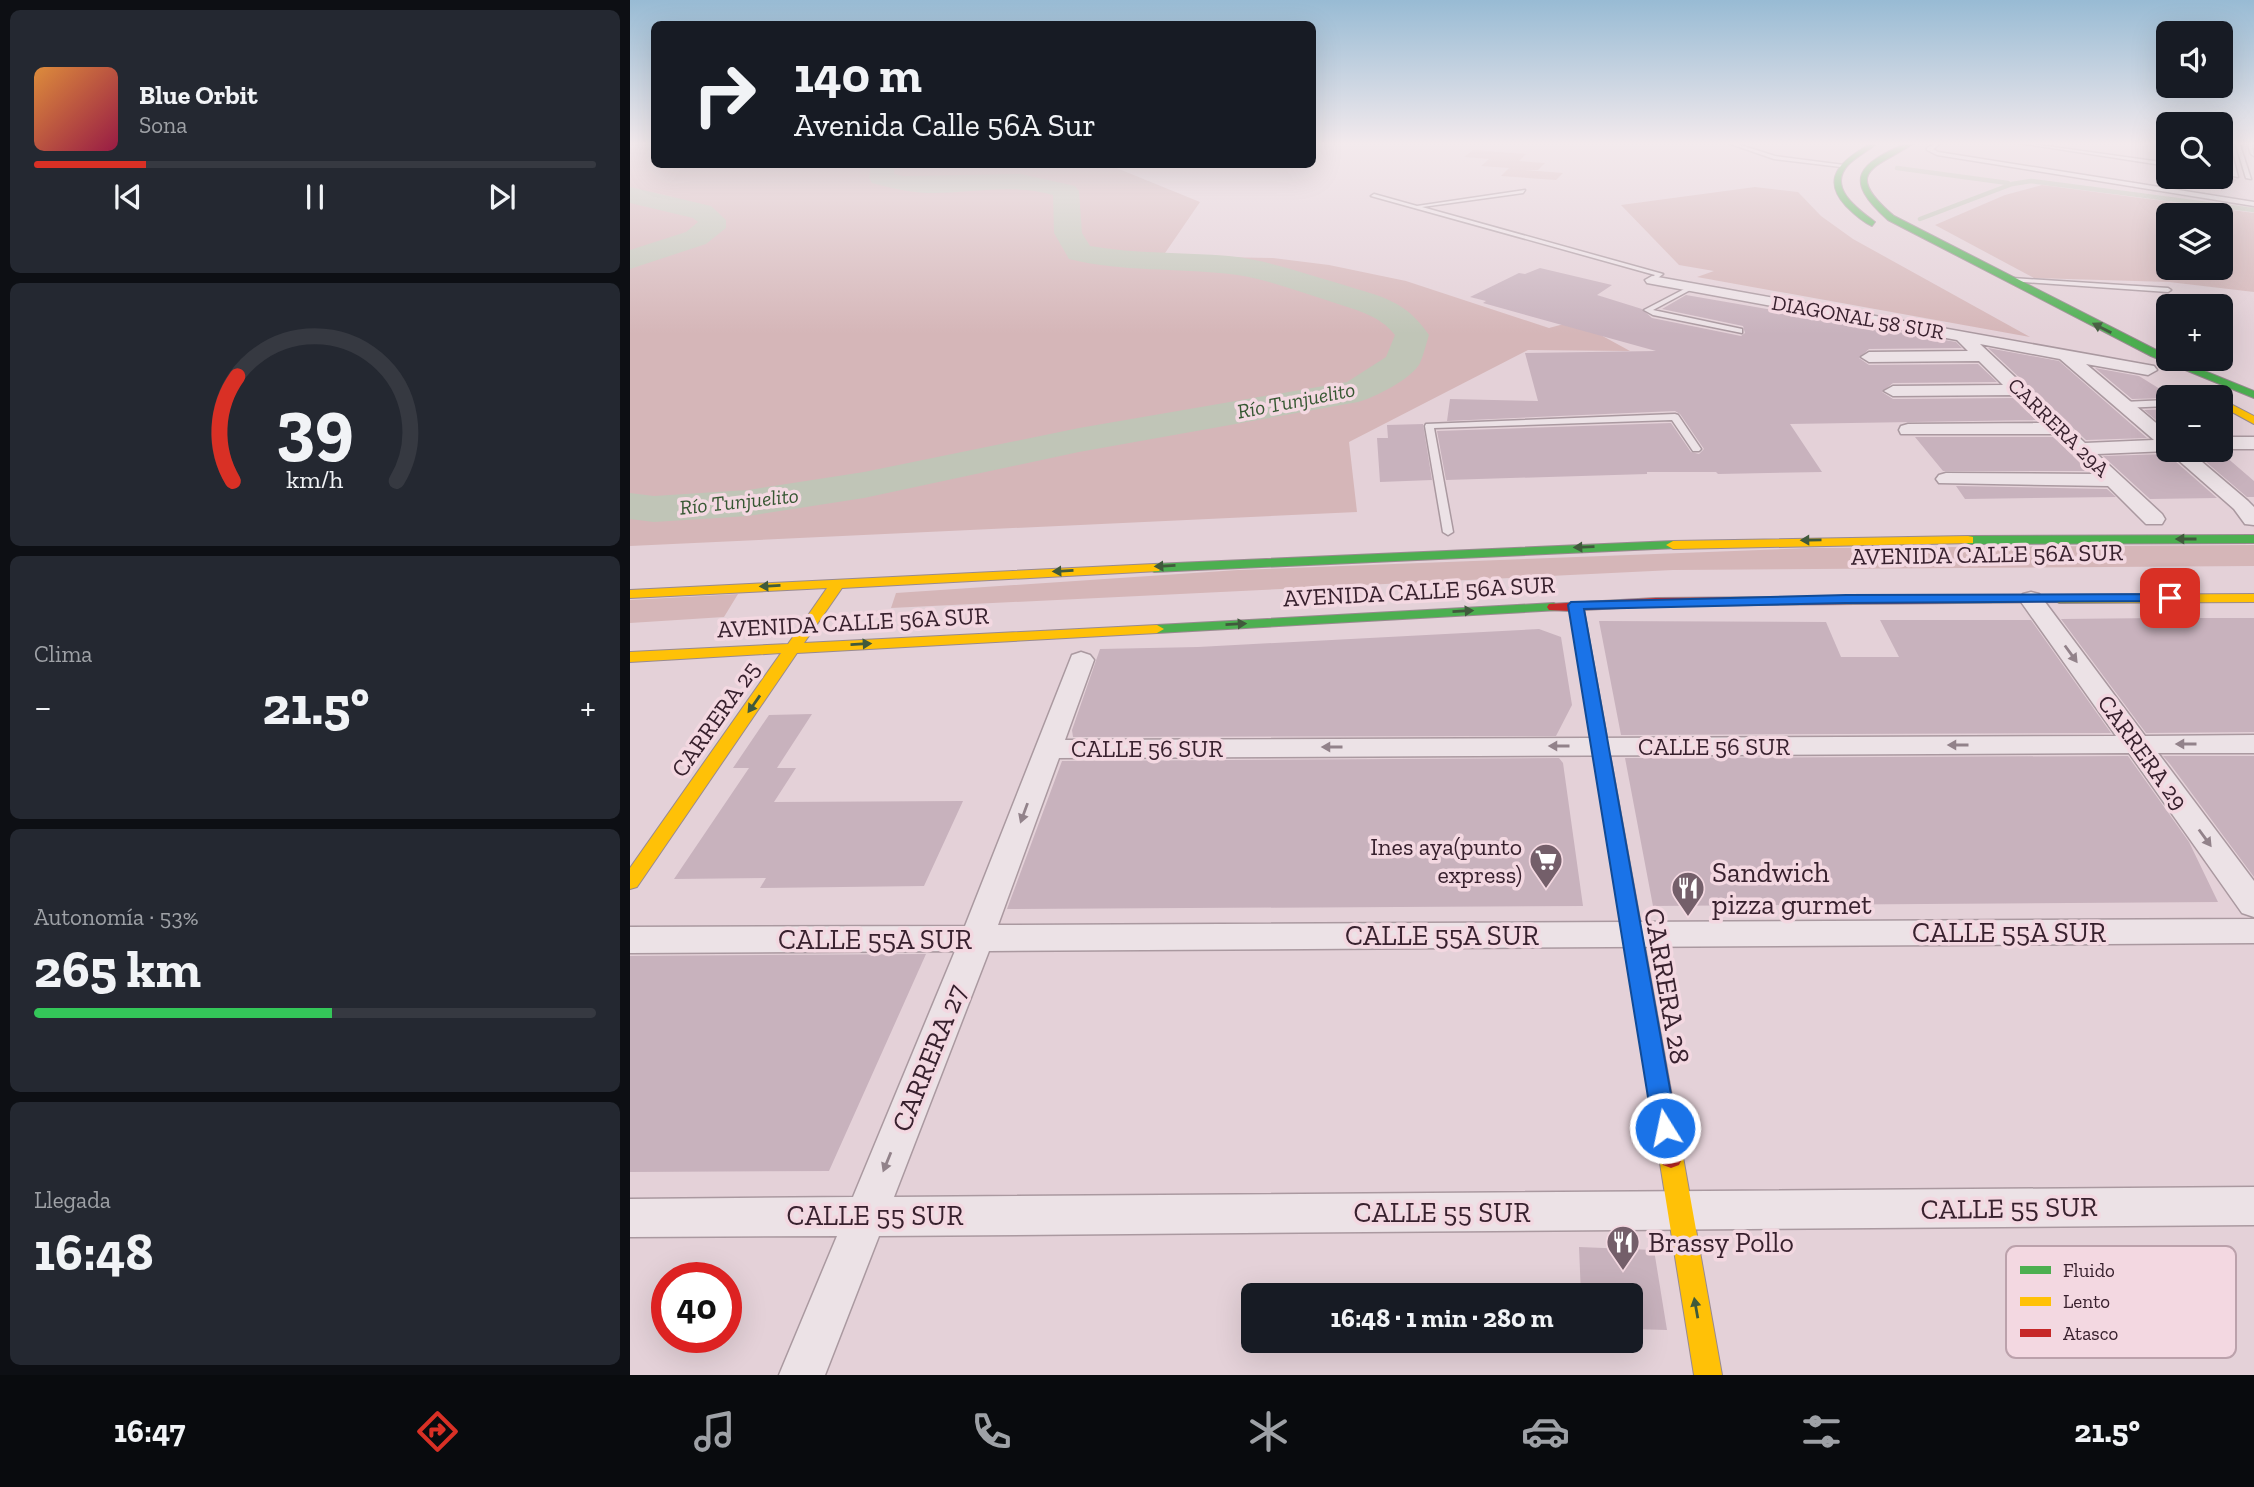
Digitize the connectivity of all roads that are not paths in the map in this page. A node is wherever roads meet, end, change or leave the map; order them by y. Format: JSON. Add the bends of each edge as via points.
{"nodes":[{"id":1,"x":1412,"y":206,"type":"edge"},
{"id":2,"x":1421,"y":206,"type":"edge"},
{"id":3,"x":1851,"y":206,"type":"edge"},
{"id":4,"x":1877,"y":206,"type":"edge"},
{"id":5,"x":1415,"y":207,"type":"junction"},
{"id":6,"x":1652,"y":280,"type":"joint"},
{"id":7,"x":2016,"y":280,"type":"junction"},
{"id":8,"x":2135,"y":280,"type":"dead end"},
{"id":9,"x":1692,"y":287,"type":"junction"},
{"id":10,"x":2168,"y":290,"type":"dead end"},
{"id":11,"x":1853,"y":316,"type":"junction"},
{"id":12,"x":1739,"y":331,"type":"dead end"},
{"id":13,"x":1962,"y":336,"type":"junction"},
{"id":14,"x":2137,"y":345,"type":"junction"},
{"id":15,"x":2109,"y":349,"type":"junction"},
{"id":16,"x":1873,"y":351,"type":"joint"},
{"id":17,"x":2063,"y":354,"type":"junction"},
{"id":18,"x":1983,"y":356,"type":"junction"},
{"id":19,"x":2148,"y":370,"type":"junction"},
{"id":20,"x":2163,"y":377,"type":"dead end"},
{"id":21,"x":2192,"y":385,"type":"edge"},
{"id":22,"x":2205,"y":385,"type":"edge"},
{"id":23,"x":2020,"y":390,"type":"junction"},
{"id":24,"x":1893,"y":391,"type":"dead end"},
{"id":25,"x":2254,"y":395,"type":"edge"},
{"id":26,"x":2233,"y":396,"type":"edge"},
{"id":27,"x":2233,"y":400,"type":"edge"},
{"id":28,"x":2156,"y":404,"type":"edge"},
{"id":29,"x":2233,"y":404,"type":"edge"},
{"id":30,"x":2123,"y":405,"type":"junction"},
{"id":31,"x":2254,"y":411,"type":"edge"},
{"id":32,"x":2254,"y":421,"type":"edge"},
{"id":33,"x":2059,"y":428,"type":"junction"},
{"id":34,"x":1908,"y":430,"type":"dead end"},
{"id":35,"x":2156,"y":433,"type":"edge"},
{"id":36,"x":2233,"y":443,"type":"edge"},
{"id":37,"x":2254,"y":443,"type":"edge"},
{"id":38,"x":2156,"y":444,"type":"edge"},
{"id":39,"x":1696,"y":449,"type":"dead end"},
{"id":40,"x":2081,"y":449,"type":"junction"},
{"id":41,"x":2191,"y":462,"type":"edge"},
{"id":42,"x":1946,"y":479,"type":"dead end"},
{"id":43,"x":2114,"y":480,"type":"junction"},
{"id":44,"x":2127,"y":519,"type":"dead end"},
{"id":45,"x":2161,"y":519,"type":"joint"},
{"id":46,"x":2228,"y":519,"type":"dead end"},
{"id":47,"x":2060,"y":524,"type":"dead end"},
{"id":48,"x":2254,"y":525,"type":"edge"},
{"id":49,"x":1444,"y":533,"type":"dead end"},
{"id":50,"x":2141,"y":539,"type":"junction"},
{"id":51,"x":1397,"y":541,"type":"dead end"},
{"id":52,"x":1282,"y":561,"type":"junction"},
{"id":53,"x":838,"y":583,"type":"junction"},
{"id":54,"x":2201,"y":583,"type":"dead end"},
{"id":55,"x":2254,"y":591,"type":"edge"},
{"id":56,"x":630,"y":594,"type":"edge"},
{"id":57,"x":2254,"y":598,"type":"edge"},
{"id":58,"x":2031,"y":599,"type":"junction"},
{"id":59,"x":1576,"y":605,"type":"junction"},
{"id":60,"x":1218,"y":609,"type":"dead end"},
{"id":61,"x":838,"y":620,"type":"dead end"},
{"id":62,"x":803,"y":622,"type":"junction"},
{"id":63,"x":1143,"y":629,"type":"junction"},
{"id":64,"x":793,"y":648,"type":"junction"},
{"id":65,"x":630,"y":657,"type":"edge"},
{"id":66,"x":1081,"y":660,"type":"dead end"},
{"id":67,"x":2137,"y":744,"type":"junction"},
{"id":68,"x":2254,"y":744,"type":"edge"},
{"id":69,"x":1600,"y":746,"type":"junction"},
{"id":70,"x":1047,"y":749,"type":"junction"},
{"id":71,"x":630,"y":882,"type":"edge"},
{"id":72,"x":2254,"y":905,"type":"edge"},
{"id":73,"x":2254,"y":931,"type":"edge"},
{"id":74,"x":1631,"y":934,"type":"junction"},
{"id":75,"x":977,"y":938,"type":"junction"},
{"id":76,"x":630,"y":940,"type":"edge"},
{"id":77,"x":2254,"y":1206,"type":"edge"},
{"id":78,"x":1679,"y":1211,"type":"junction"},
{"id":79,"x":866,"y":1215,"type":"junction"},
{"id":80,"x":630,"y":1218,"type":"edge"},
{"id":81,"x":802,"y":1375,"type":"edge"},
{"id":82,"x":1708,"y":1375,"type":"edge"}],
"edges":[{"from":1,"to":5,"type":"lane"},
{"from":2,"to":5,"type":"lane"},
{"from":3,"to":15,"type":"main road","via":[[1889,234]]},
{"from":4,"to":7,"type":"main road","via":[[1899,224]]},
{"from":5,"to":6,"type":"lane","via":[[1660,274]]},
{"from":6,"to":9,"type":"street","name":"DIAGONAL 58 SUR"},
{"from":7,"to":8,"type":"lane","via":[[2056,276]]},
{"from":7,"to":10,"type":"lane"},
{"from":14,"to":7,"type":"main road","one_way":true},
{"from":9,"to":11,"type":"street","name":"DIAGONAL 58 SUR"},
{"from":9,"to":12,"type":"lane","via":[[1648,310]]},
{"from":11,"to":13,"type":"street","name":"DIAGONAL 58 SUR"},
{"from":11,"to":16,"type":"street"},
{"from":13,"to":17,"type":"street","name":"DIAGONAL 58 SUR"},
{"from":13,"to":18,"type":"street","name":"CARRERA 29A"},
{"from":14,"to":15,"type":"main road"},
{"from":14,"to":22,"type":"main road"},
{"from":15,"to":17,"type":"street","name":"DIAGONAL 58 SUR"},
{"from":15,"to":19,"type":"main road"},
{"from":16,"to":18,"type":"street"},
{"from":17,"to":19,"type":"street","name":"DIAGONAL 58 SUR"},
{"from":17,"to":30,"type":"street"},
{"from":18,"to":23,"type":"street","name":"CARRERA 29A"},
{"from":19,"to":20,"type":"main road"},
{"from":19,"to":21,"type":"main road"},
{"from":23,"to":24,"type":"street"},
{"from":23,"to":33,"type":"street","name":"CARRERA 29A"},
{"from":25,"to":26,"type":"main road"},
{"from":27,"to":31,"type":"main road"},
{"from":28,"to":30,"type":"lane"},
{"from":29,"to":32,"type":"main road"},
{"from":30,"to":35,"type":"street"},
{"from":33,"to":34,"type":"street"},
{"from":33,"to":40,"type":"street","name":"CARRERA 29A"},
{"from":36,"to":37,"type":"street"},
{"from":38,"to":40,"type":"street"},
{"from":39,"to":49,"type":"lane","via":[[1675,417],[1429,426]]},
{"from":40,"to":43,"type":"street","name":"CARRERA 29A"},
{"from":41,"to":48,"type":"street","via":[[2241,505]]},
{"from":42,"to":43,"type":"street"},
{"from":43,"to":45,"type":"street","name":"CARRERA 29A"},
{"from":44,"to":45,"type":"main road","name":"AVENIDA CALLE 56A SUR"},
{"from":46,"to":48,"type":"main road"},
{"from":47,"to":50,"type":"main road"},
{"from":48,"to":50,"type":"main road","name":"AVENIDA CALLE 56A SUR","one_way":true},
{"from":50,"to":52,"type":"main road","name":"AVENIDA CALLE 56A SUR","one_way":true,"via":[[1797,541]]},
{"from":51,"to":52,"type":"main road"},
{"from":52,"to":53,"type":"main road","name":"AVENIDA CALLE 56A SUR","one_way":true},
{"from":53,"to":56,"type":"main road","name":"AVENIDA CALLE 56A SUR","one_way":true},
{"from":53,"to":62,"type":"main road","name":"CARRERA 25"},
{"from":54,"to":55,"type":"main road"},
{"from":57,"to":58,"type":"main road","name":"AVENIDA CALLE 56A SUR"},
{"from":58,"to":59,"type":"main road","name":"AVENIDA CALLE 56A SUR"},
{"from":58,"to":67,"type":"street","name":"CARRERA 29","one_way":true},
{"from":63,"to":59,"type":"main road","name":"AVENIDA CALLE 56A SUR","one_way":true},
{"from":59,"to":69,"type":"main road","name":"CARRERA 28"},
{"from":60,"to":63,"type":"main road"},
{"from":61,"to":62,"type":"main road","name":"AVENIDA CALLE 56A SUR"},
{"from":62,"to":64,"type":"main road","name":"CARRERA 25"},
{"from":64,"to":63,"type":"main road","name":"AVENIDA CALLE 56A SUR","one_way":true},
{"from":64,"to":65,"type":"main road","name":"AVENIDA CALLE 56A SUR"},
{"from":64,"to":71,"type":"main road","name":"CARRERA 25","one_way":true},
{"from":66,"to":70,"type":"street","name":"CARRERA 27"},
{"from":68,"to":67,"type":"street","name":"CALLE 56 SUR","one_way":true},
{"from":67,"to":69,"type":"street","name":"CALLE 56 SUR","one_way":true},
{"from":67,"to":72,"type":"street","name":"CARRERA 29","one_way":true},
{"from":69,"to":70,"type":"street","name":"CALLE 56 SUR","one_way":true},
{"from":69,"to":74,"type":"main road","name":"CARRERA 28"},
{"from":70,"to":75,"type":"street","name":"CARRERA 27","one_way":true},
{"from":73,"to":74,"type":"street","name":"CALLE 55A SUR"},
{"from":74,"to":75,"type":"street","name":"CALLE 55A SUR"},
{"from":74,"to":78,"type":"main road","name":"CARRERA 28"},
{"from":75,"to":76,"type":"street","name":"CALLE 55A SUR"},
{"from":75,"to":79,"type":"street","name":"CARRERA 27","one_way":true},
{"from":77,"to":78,"type":"street","name":"CALLE 55 SUR"},
{"from":78,"to":79,"type":"street","name":"CALLE 55 SUR"},
{"from":82,"to":78,"type":"main road","name":"CARRERA 28","one_way":true},
{"from":79,"to":80,"type":"street","name":"CALLE 55 SUR"},
{"from":79,"to":81,"type":"street","name":"CARRERA 27"}]}
